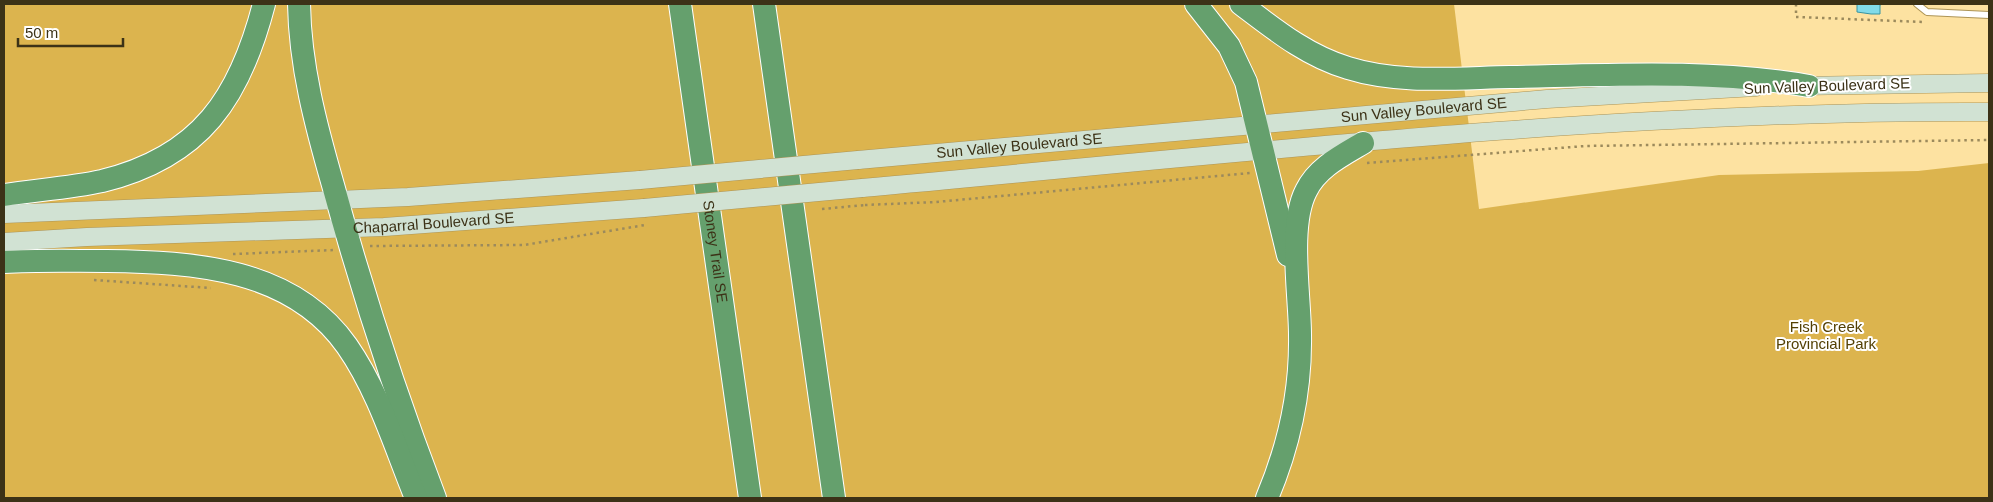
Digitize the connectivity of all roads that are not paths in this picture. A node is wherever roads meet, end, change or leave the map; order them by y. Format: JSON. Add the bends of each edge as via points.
{"nodes":[{"id":1,"x":264,"y":4,"type":"edge"},
{"id":2,"x":299,"y":4,"type":"edge"},
{"id":3,"x":680,"y":4,"type":"edge"},
{"id":4,"x":764,"y":4,"type":"edge"},
{"id":5,"x":1196,"y":4,"type":"edge"},
{"id":6,"x":1241,"y":4,"type":"edge"},
{"id":7,"x":1917,"y":4,"type":"edge"},
{"id":8,"x":1989,"y":15,"type":"edge"},
{"id":9,"x":1989,"y":83,"type":"edge"},
{"id":10,"x":1808,"y":86,"type":"junction"},
{"id":11,"x":1989,"y":112,"type":"edge"},
{"id":12,"x":1258,"y":125,"type":"junction"},
{"id":13,"x":1264,"y":152,"type":"junction"},
{"id":14,"x":1363,"y":153,"type":"junction"},
{"id":15,"x":858,"y":160,"type":"joint"},
{"id":16,"x":4,"y":195,"type":"edge"},
{"id":17,"x":863,"y":197,"type":"joint"},
{"id":18,"x":337,"y":201,"type":"junction"},
{"id":19,"x":4,"y":214,"type":"edge"},
{"id":20,"x":342,"y":239,"type":"junction"},
{"id":21,"x":4,"y":242,"type":"edge"},
{"id":22,"x":4,"y":262,"type":"edge"},
{"id":23,"x":1299,"y":305,"type":"junction"},
{"id":24,"x":416,"y":498,"type":"edge"},
{"id":25,"x":435,"y":498,"type":"edge"},
{"id":26,"x":750,"y":498,"type":"edge"},
{"id":27,"x":834,"y":498,"type":"edge"},
{"id":28,"x":1267,"y":498,"type":"edge"}],
"edges":[{"from":1,"to":16,"type":"highway","via":[[248,59],[234,87],[207,124],[181,146],[144,167],[102,181]]},
{"from":2,"to":18,"type":"highway","via":[[305,71]]},
{"from":3,"to":26,"type":"highway","name":"Stoney Trail SE"},
{"from":4,"to":27,"type":"highway"},
{"from":5,"to":12,"type":"highway","via":[[1238,62]]},
{"from":6,"to":10,"type":"highway","via":[[1315,55],[1348,69],[1375,75],[1446,79],[1707,76],[1766,78]]},
{"from":7,"to":8,"type":"lane","via":[[1927,12]]},
{"from":9,"to":10,"type":"main road","name":"Sun Valley Boulevard SE"},
{"from":10,"to":12,"type":"main road","name":"Sun Valley Boulevard SE","via":[[1547,99]]},
{"from":11,"to":14,"type":"main road","name":"Sun Valley Boulevard SE","via":[[1882,112],[1548,128]]},
{"from":12,"to":13,"type":"highway"},
{"from":12,"to":15,"type":"main road","name":"Sun Valley Boulevard SE"},
{"from":13,"to":14,"type":"main road","name":"Sun Valley Boulevard SE"},
{"from":13,"to":17,"type":"main road","name":"Sun Valley Boulevard SE"},
{"from":13,"to":23,"type":"highway"},
{"from":14,"to":23,"type":"highway","via":[[1325,167],[1311,182],[1303,198],[1298,224]]},
{"from":15,"to":18,"type":"main road","name":"Chaparral Boulevard SE","bridge":true,"via":[[640,180]]},
{"from":17,"to":20,"type":"main road","name":"Chaparral Boulevard SE","bridge":true},
{"from":18,"to":19,"type":"main road","name":"Chaparral Boulevard SE"},
{"from":18,"to":20,"type":"highway"},
{"from":20,"to":21,"type":"main road","name":"Chaparral Boulevard SE","via":[[87,237]]},
{"from":20,"to":25,"type":"highway"},
{"from":22,"to":24,"type":"highway","via":[[64,260],[196,266],[246,276],[296,298],[323,320],[349,350],[371,387]]},
{"from":23,"to":28,"type":"highway","via":[[1300,360],[1295,405],[1286,446]]}]}
